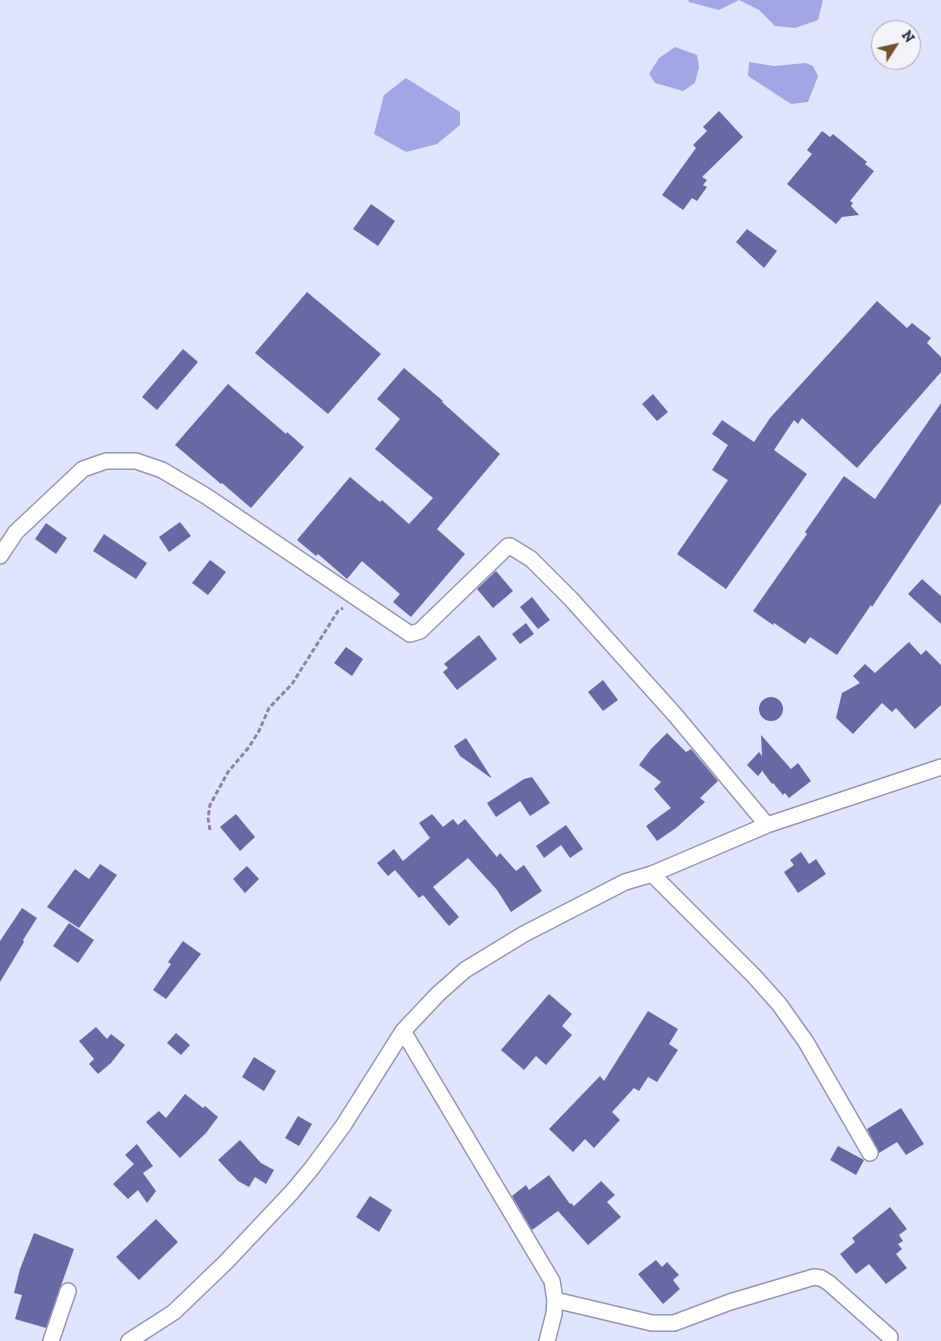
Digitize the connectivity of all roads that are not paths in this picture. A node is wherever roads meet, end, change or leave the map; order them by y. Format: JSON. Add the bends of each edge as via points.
{"nodes":[{"id":1,"x":0,"y":556,"type":"edge"},
{"id":2,"x":941,"y":767,"type":"edge"},
{"id":3,"x":767,"y":825,"type":"junction"},
{"id":4,"x":652,"y":874,"type":"junction"},
{"id":5,"x":403,"y":1031,"type":"junction"},
{"id":6,"x":870,"y":1153,"type":"dead end"},
{"id":7,"x":68,"y":1290,"type":"dead end"},
{"id":8,"x":555,"y":1300,"type":"junction"},
{"id":9,"x":890,"y":1337,"type":"dead end"},
{"id":10,"x":51,"y":1341,"type":"edge"},
{"id":11,"x":129,"y":1341,"type":"edge"},
{"id":12,"x":547,"y":1341,"type":"edge"}],
"edges":[{"from":1,"to":3,"type":"street","via":[[16,532],[83,469],[106,461],[136,461],[162,470],[206,496],[410,634],[420,631],[510,546],[531,559],[571,599],[676,716]]},
{"from":2,"to":3,"type":"street"},
{"from":3,"to":4,"type":"street"},
{"from":4,"to":5,"type":"street","via":[[625,882],[532,929],[465,970]]},
{"from":4,"to":6,"type":"street","via":[[779,1004],[806,1042]]},
{"from":5,"to":8,"type":"street","via":[[552,1281]]},
{"from":5,"to":11,"type":"street","via":[[343,1126],[292,1192],[174,1312]]},
{"from":7,"to":10,"type":"street"},
{"from":8,"to":9,"type":"street","via":[[652,1323],[674,1323],[814,1277],[829,1282]]},
{"from":8,"to":12,"type":"street"}]}
